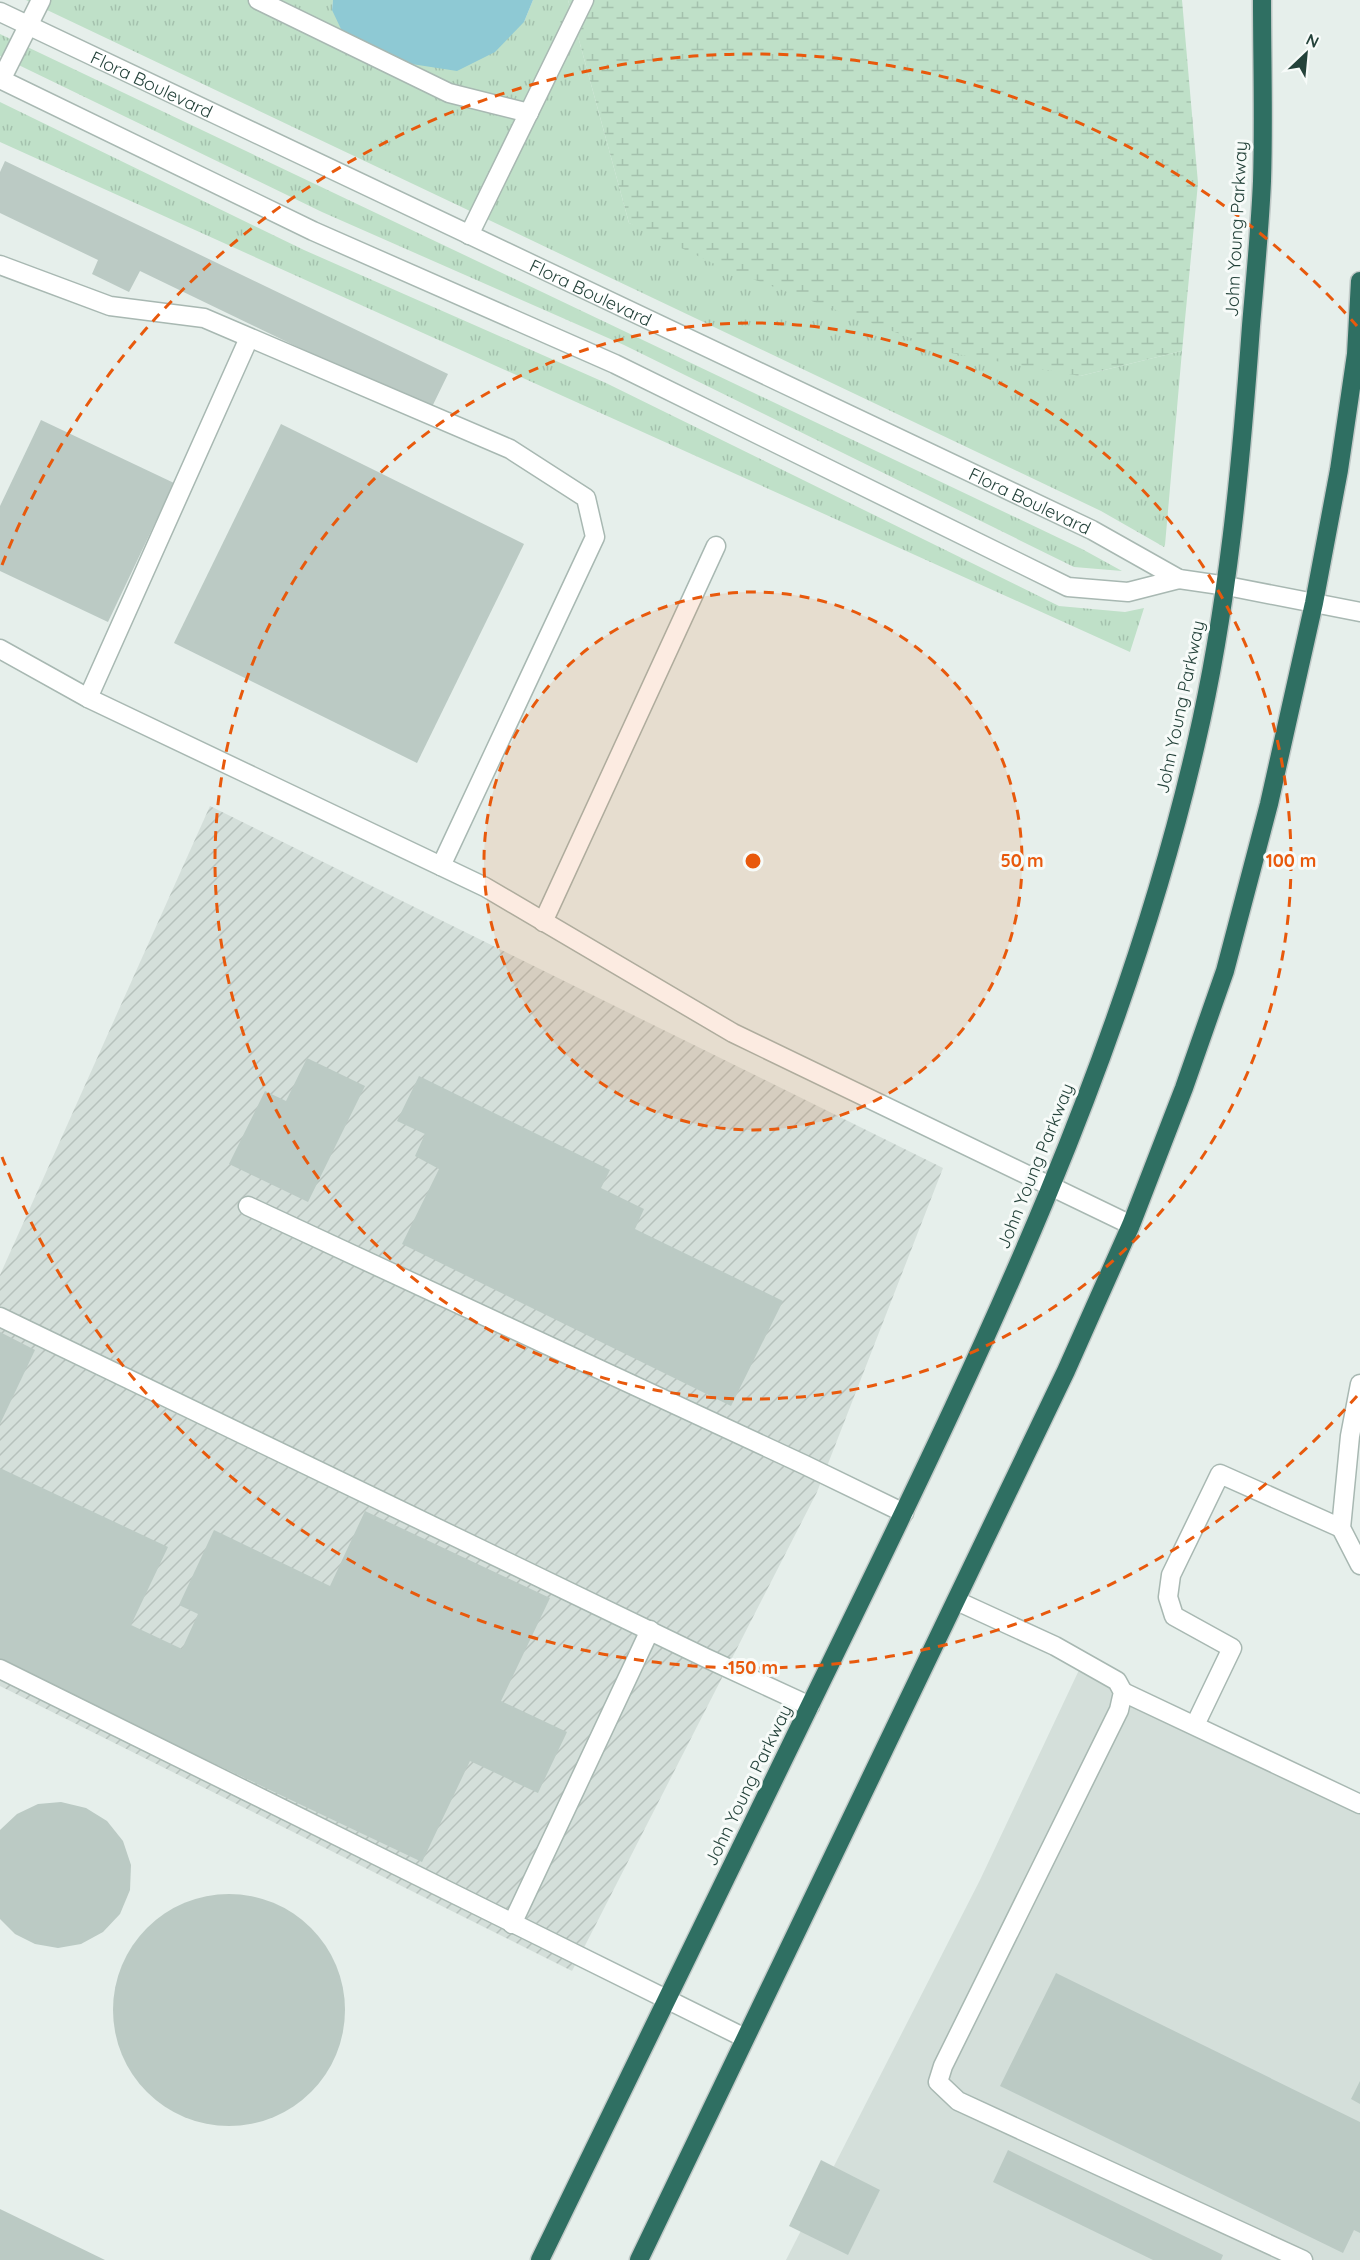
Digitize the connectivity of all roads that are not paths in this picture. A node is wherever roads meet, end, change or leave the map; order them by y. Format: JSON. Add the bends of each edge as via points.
{"nodes":[{"id":1,"x":41,"y":0,"type":"edge"},
{"id":2,"x":258,"y":0,"type":"edge"},
{"id":3,"x":584,"y":0,"type":"edge"},
{"id":4,"x":1262,"y":0,"type":"edge"},
{"id":5,"x":0,"y":12,"type":"edge"},
{"id":6,"x":28,"y":26,"type":"junction"},
{"id":7,"x":1,"y":80,"type":"edge"},
{"id":8,"x":529,"y":113,"type":"junction"},
{"id":9,"x":469,"y":235,"type":"junction"},
{"id":10,"x":0,"y":265,"type":"edge"},
{"id":11,"x":1360,"y":281,"type":"edge"},
{"id":12,"x":249,"y":338,"type":"junction"},
{"id":13,"x":716,"y":546,"type":"dead end"},
{"id":14,"x":1179,"y":579,"type":"junction"},
{"id":15,"x":1227,"y":586,"type":"junction"},
{"id":16,"x":1314,"y":603,"type":"junction"},
{"id":17,"x":1360,"y":612,"type":"edge"},
{"id":18,"x":0,"y":649,"type":"edge"},
{"id":19,"x":88,"y":698,"type":"junction"},
{"id":20,"x":441,"y":866,"type":"junction"},
{"id":21,"x":543,"y":921,"type":"junction"},
{"id":22,"x":1053,"y":1186,"type":"junction"},
{"id":23,"x":248,"y":1206,"type":"dead end"},
{"id":24,"x":1131,"y":1225,"type":"junction"},
{"id":25,"x":0,"y":1317,"type":"edge"},
{"id":26,"x":1360,"y":1384,"type":"edge"},
{"id":27,"x":904,"y":1513,"type":"junction"},
{"id":28,"x":1341,"y":1528,"type":"junction"},
{"id":29,"x":1360,"y":1564,"type":"edge"},
{"id":30,"x":957,"y":1601,"type":"junction"},
{"id":31,"x":650,"y":1630,"type":"junction"},
{"id":32,"x":0,"y":1670,"type":"edge"},
{"id":33,"x":1123,"y":1692,"type":"junction"},
{"id":34,"x":810,"y":1706,"type":"junction"},
{"id":35,"x":1195,"y":1725,"type":"junction"},
{"id":36,"x":1360,"y":1804,"type":"edge"},
{"id":37,"x":512,"y":1924,"type":"junction"},
{"id":38,"x":666,"y":2001,"type":"junction"},
{"id":39,"x":745,"y":2038,"type":"junction"},
{"id":40,"x":540,"y":2260,"type":"edge"},
{"id":41,"x":639,"y":2260,"type":"edge"},
{"id":42,"x":1303,"y":2260,"type":"edge"}],
"edges":[{"from":1,"to":6,"type":"street"},
{"from":2,"to":8,"type":"street","via":[[449,93]]},
{"from":3,"to":8,"type":"street"},
{"from":4,"to":15,"type":"highway","name":"John Young Parkway","via":[[1262,180]]},
{"from":5,"to":6,"type":"street","name":"Flora Boulevard"},
{"from":6,"to":7,"type":"street"},
{"from":6,"to":9,"type":"street","name":"Flora Boulevard"},
{"from":7,"to":14,"type":"street","name":"Flora Boulevard","via":[[313,231],[615,364],[1068,587],[1128,592]]},
{"from":8,"to":9,"type":"street"},
{"from":9,"to":14,"type":"street","name":"Flora Boulevard","via":[[1092,530]]},
{"from":10,"to":12,"type":"street","via":[[110,306],[204,318]]},
{"from":11,"to":16,"type":"highway","via":[[1356,354]]},
{"from":12,"to":19,"type":"street"},
{"from":12,"to":20,"type":"street","via":[[510,450],[586,498],[595,537]]},
{"from":13,"to":21,"type":"street"},
{"from":14,"to":15,"type":"street","name":"Flora Boulevard"},
{"from":15,"to":16,"type":"street","name":"Flora Boulevard"},
{"from":15,"to":22,"type":"highway","name":"John Young Parkway","via":[[1196,744],[1151,913]]},
{"from":16,"to":17,"type":"street","name":"Flora Boulevard"},
{"from":16,"to":24,"type":"highway","via":[[1269,804],[1224,971]]},
{"from":18,"to":19,"type":"street"},
{"from":19,"to":20,"type":"street"},
{"from":20,"to":21,"type":"street"},
{"from":21,"to":22,"type":"street","via":[[733,1033]]},
{"from":22,"to":24,"type":"street"},
{"from":22,"to":27,"type":"highway","name":"John Young Parkway"},
{"from":23,"to":27,"type":"street"},
{"from":24,"to":30,"type":"highway"},
{"from":25,"to":31,"type":"street"},
{"from":26,"to":28,"type":"street","via":[[1350,1436]]},
{"from":27,"to":34,"type":"highway","name":"John Young Parkway"},
{"from":28,"to":29,"type":"street"},
{"from":28,"to":35,"type":"street","via":[[1220,1474],[1171,1575],[1168,1597],[1174,1616],[1232,1648]]},
{"from":30,"to":33,"type":"street","via":[[1055,1646],[1117,1681]]},
{"from":30,"to":39,"type":"highway"},
{"from":31,"to":34,"type":"street"},
{"from":31,"to":37,"type":"street"},
{"from":32,"to":37,"type":"street"},
{"from":33,"to":35,"type":"street"},
{"from":33,"to":42,"type":"street","via":[[1119,1710],[938,2082],[957,2102]]},
{"from":34,"to":38,"type":"highway","name":"John Young Parkway"},
{"from":35,"to":36,"type":"street"},
{"from":37,"to":38,"type":"street"},
{"from":38,"to":39,"type":"street"},
{"from":38,"to":40,"type":"highway","name":"John Young Parkway"},
{"from":39,"to":41,"type":"highway"}]}
